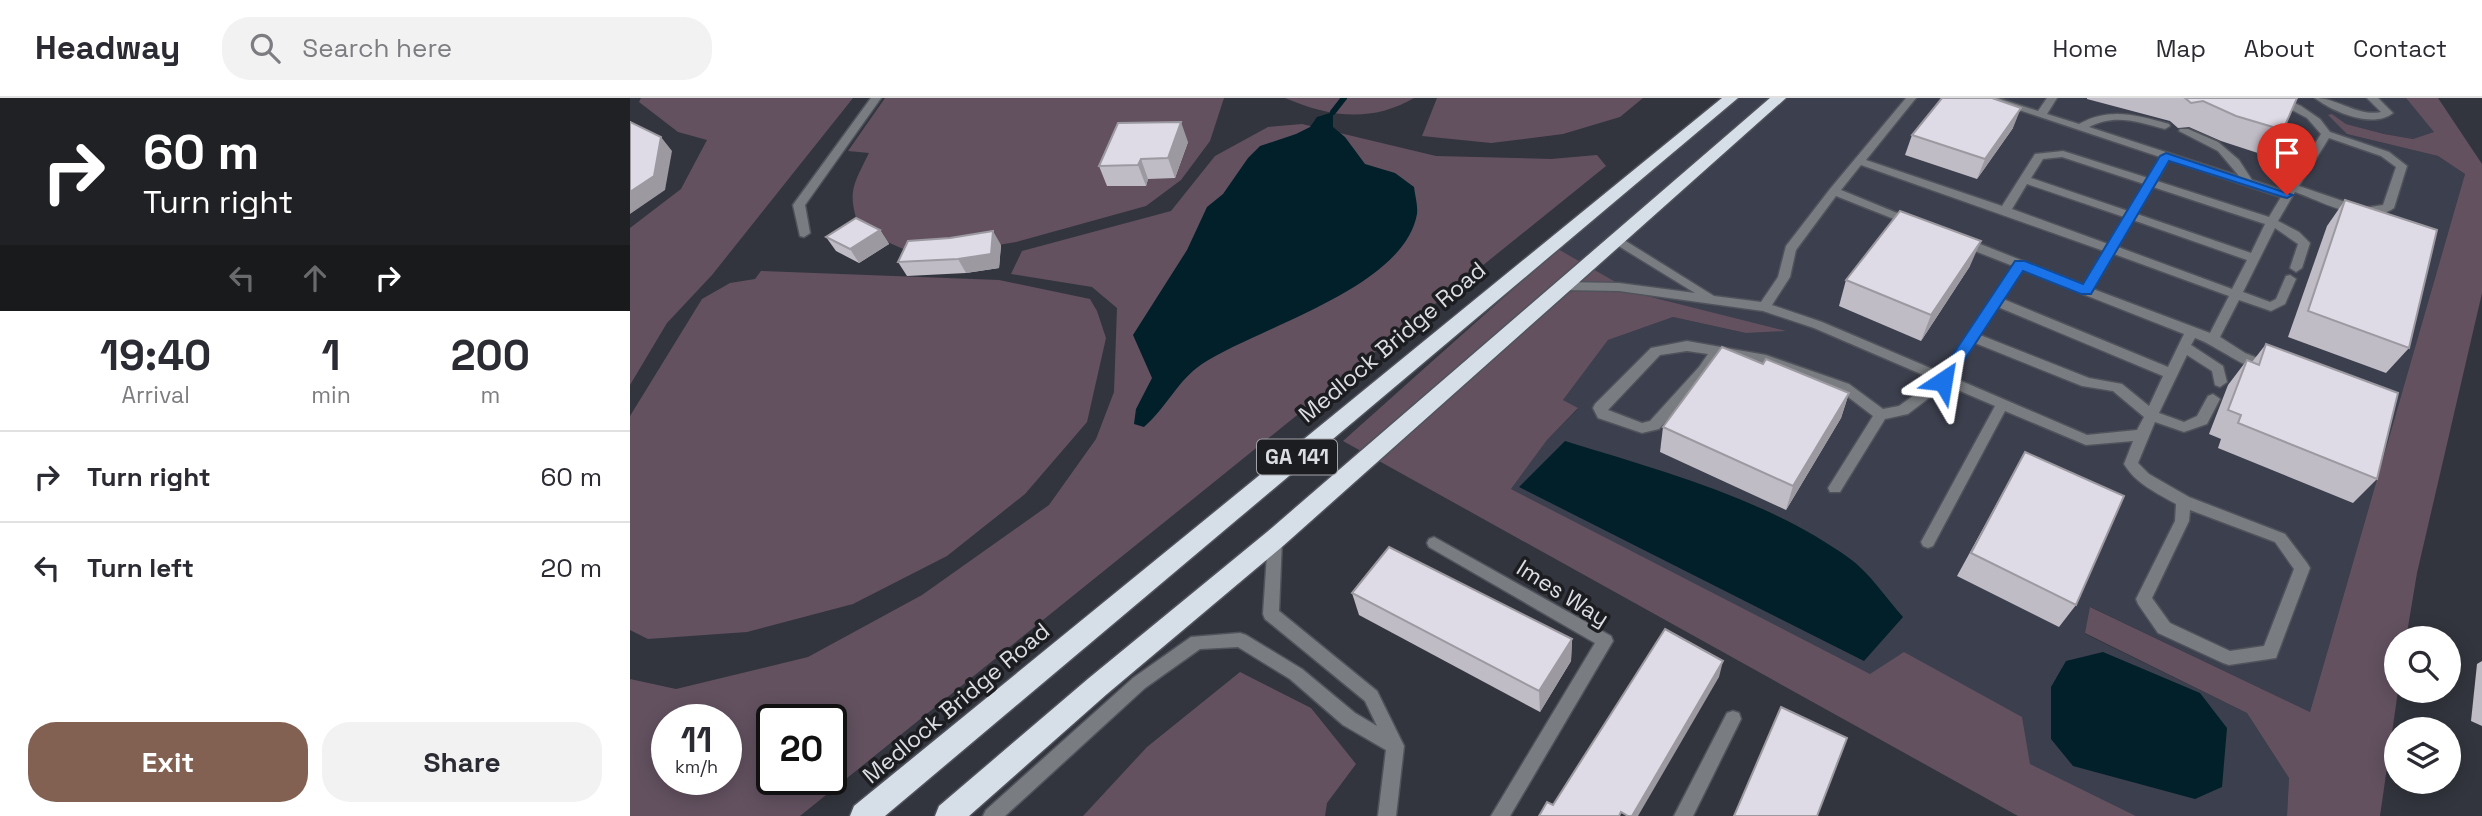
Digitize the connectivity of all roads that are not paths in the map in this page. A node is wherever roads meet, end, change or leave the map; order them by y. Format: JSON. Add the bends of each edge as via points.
{"nodes":[{"id":1,"x":876,"y":98,"type":"edge"},
{"id":2,"x":1731,"y":98,"type":"edge"},
{"id":3,"x":1779,"y":98,"type":"edge"},
{"id":4,"x":1912,"y":98,"type":"edge"},
{"id":5,"x":1988,"y":98,"type":"edge"},
{"id":6,"x":2052,"y":98,"type":"edge"},
{"id":7,"x":2275,"y":98,"type":"edge"},
{"id":8,"x":2319,"y":98,"type":"edge"},
{"id":9,"x":2372,"y":98,"type":"edge"},
{"id":10,"x":2304,"y":110,"type":"junction"},
{"id":11,"x":2042,"y":115,"type":"junction"},
{"id":12,"x":2165,"y":126,"type":"dead end"},
{"id":13,"x":2080,"y":128,"type":"junction"},
{"id":14,"x":2183,"y":131,"type":"dead end"},
{"id":15,"x":2326,"y":134,"type":"junction"},
{"id":16,"x":2166,"y":156,"type":"junction"},
{"id":17,"x":1859,"y":161,"type":"junction"},
{"id":18,"x":2024,"y":179,"type":"junction"},
{"id":19,"x":2248,"y":182,"type":"junction"},
{"id":20,"x":2151,"y":183,"type":"junction"},
{"id":21,"x":1834,"y":191,"type":"junction"},
{"id":22,"x":2289,"y":191,"type":"junction"},
{"id":23,"x":2005,"y":211,"type":"junction"},
{"id":24,"x":2131,"y":215,"type":"junction"},
{"id":25,"x":2272,"y":222,"type":"junction"},
{"id":26,"x":1921,"y":225,"type":"edge"},
{"id":27,"x":804,"y":233,"type":"dead end"},
{"id":28,"x":1945,"y":235,"type":"edge"},
{"id":29,"x":1616,"y":239,"type":"junction"},
{"id":30,"x":2110,"y":250,"type":"junction"},
{"id":31,"x":2254,"y":258,"type":"junction"},
{"id":32,"x":2020,"y":264,"type":"junction"},
{"id":33,"x":1563,"y":286,"type":"junction"},
{"id":34,"x":2086,"y":291,"type":"junction"},
{"id":35,"x":2236,"y":296,"type":"junction"},
{"id":36,"x":1996,"y":300,"type":"junction"},
{"id":37,"x":1715,"y":301,"type":"junction"},
{"id":38,"x":1764,"y":307,"type":"junction"},
{"id":39,"x":2191,"y":332,"type":"junction"},
{"id":40,"x":1972,"y":337,"type":"junction"},
{"id":41,"x":2213,"y":339,"type":"junction"},
{"id":42,"x":2184,"y":346,"type":"junction"},
{"id":43,"x":1716,"y":351,"type":"junction"},
{"id":44,"x":2171,"y":374,"type":"junction"},
{"id":45,"x":2289,"y":375,"type":"edge"},
{"id":46,"x":1943,"y":381,"type":"junction"},
{"id":47,"x":2220,"y":382,"type":"dead end"},
{"id":48,"x":2213,"y":399,"type":"dead end"},
{"id":49,"x":2002,"y":405,"type":"junction"},
{"id":50,"x":1881,"y":415,"type":"junction"},
{"id":51,"x":2151,"y":415,"type":"junction"},
{"id":52,"x":2142,"y":435,"type":"junction"},
{"id":53,"x":1835,"y":488,"type":"dead end"},
{"id":54,"x":2184,"y":500,"type":"junction"},
{"id":55,"x":1275,"y":539,"type":"junction"},
{"id":56,"x":1928,"y":542,"type":"dead end"},
{"id":57,"x":1434,"y":543,"type":"dead end"},
{"id":58,"x":1733,"y":719,"type":"dead end"},
{"id":59,"x":1395,"y":746,"type":"junction"},
{"id":60,"x":864,"y":816,"type":"edge"},
{"id":61,"x":949,"y":816,"type":"edge"},
{"id":62,"x":992,"y":816,"type":"edge"},
{"id":63,"x":1387,"y":816,"type":"edge"},
{"id":64,"x":1500,"y":816,"type":"edge"},
{"id":65,"x":1683,"y":816,"type":"edge"}],
"edges":[{"from":1,"to":27,"type":"street","via":[[799,205]]},
{"from":2,"to":60,"type":"highway","name":"Medlock Bridge Road","number":"GA 141"},
{"from":3,"to":29,"type":"highway","number":"GA 141"},
{"from":4,"to":17,"type":"street"},
{"from":5,"to":11,"type":"street"},
{"from":6,"to":11,"type":"street"},
{"from":7,"to":10,"type":"street"},
{"from":8,"to":9,"type":"street","via":[[2371,118],[2388,113]]},
{"from":8,"to":10,"type":"street"},
{"from":10,"to":15,"type":"street"},
{"from":11,"to":13,"type":"street"},
{"from":12,"to":13,"type":"street","via":[[2116,113]]},
{"from":13,"to":16,"type":"street"},
{"from":14,"to":19,"type":"street","via":[[2219,144],[2236,160]]},
{"from":15,"to":22,"type":"street"},
{"from":15,"to":22,"type":"street","via":[[2385,154],[2402,166],[2388,208],[2362,212]]},
{"from":16,"to":19,"type":"street"},
{"from":16,"to":20,"type":"street"},
{"from":17,"to":21,"type":"street"},
{"from":17,"to":23,"type":"street"},
{"from":18,"to":20,"type":"street","via":[[2039,156],[2063,154]]},
{"from":18,"to":23,"type":"street"},
{"from":18,"to":24,"type":"street"},
{"from":19,"to":22,"type":"street"},
{"from":20,"to":24,"type":"street"},
{"from":20,"to":25,"type":"street"},
{"from":21,"to":26,"type":"street"},
{"from":21,"to":38,"type":"street","via":[[1790,249],[1784,277]]},
{"from":22,"to":25,"type":"street"},
{"from":23,"to":30,"type":"street"},
{"from":24,"to":30,"type":"street"},
{"from":24,"to":31,"type":"street"},
{"from":25,"to":31,"type":"street"},
{"from":25,"to":35,"type":"street","via":[[2304,243],[2281,301],[2270,307]]},
{"from":28,"to":32,"type":"street"},
{"from":29,"to":33,"type":"highway","number":"GA 141"},
{"from":29,"to":37,"type":"street"},
{"from":30,"to":34,"type":"street"},
{"from":30,"to":35,"type":"street"},
{"from":31,"to":35,"type":"street"},
{"from":32,"to":34,"type":"street"},
{"from":32,"to":36,"type":"street"},
{"from":33,"to":37,"type":"street","via":[[1619,287]]},
{"from":33,"to":55,"type":"highway","number":"GA 141"},
{"from":34,"to":39,"type":"street"},
{"from":35,"to":41,"type":"street"},
{"from":36,"to":40,"type":"street"},
{"from":36,"to":44,"type":"street"},
{"from":37,"to":38,"type":"street"},
{"from":38,"to":46,"type":"street","via":[[1818,325]]},
{"from":39,"to":41,"type":"street"},
{"from":39,"to":42,"type":"street"},
{"from":40,"to":46,"type":"street"},
{"from":40,"to":51,"type":"street","via":[[2087,383],[2117,387]]},
{"from":41,"to":45,"type":"street","via":[[2239,356]]},
{"from":42,"to":44,"type":"street"},
{"from":42,"to":47,"type":"street","via":[[2218,369]]},
{"from":43,"to":43,"type":"street","via":[[1687,346],[1656,351],[1600,408],[1604,414],[1642,428],[1654,425]]},
{"from":43,"to":50,"type":"street","via":[[1761,358],[1844,387]]},
{"from":44,"to":51,"type":"street"},
{"from":46,"to":49,"type":"street"},
{"from":46,"to":50,"type":"street","via":[[1903,410]]},
{"from":48,"to":51,"type":"street","via":[[2202,420],[2183,427]]},
{"from":49,"to":52,"type":"street","via":[[2086,440]]},
{"from":49,"to":56,"type":"street"},
{"from":50,"to":53,"type":"street"},
{"from":51,"to":52,"type":"street"},
{"from":52,"to":54,"type":"street","via":[[2131,464],[2144,478]]},
{"from":54,"to":54,"type":"street","via":[[2280,538],[2302,568],[2270,653],[2229,659],[2164,628],[2144,599],[2182,521]]},
{"from":55,"to":59,"type":"street","via":[[1271,614],[1371,696]]},
{"from":55,"to":61,"type":"highway","number":"GA 141"},
{"from":57,"to":64,"type":"street","name":"Imes Way","via":[[1605,641]]},
{"from":58,"to":65,"type":"street"},
{"from":59,"to":62,"type":"street","via":[[1349,719],[1296,674],[1240,640],[1196,642],[1139,684]]},
{"from":59,"to":63,"type":"street"}]}
